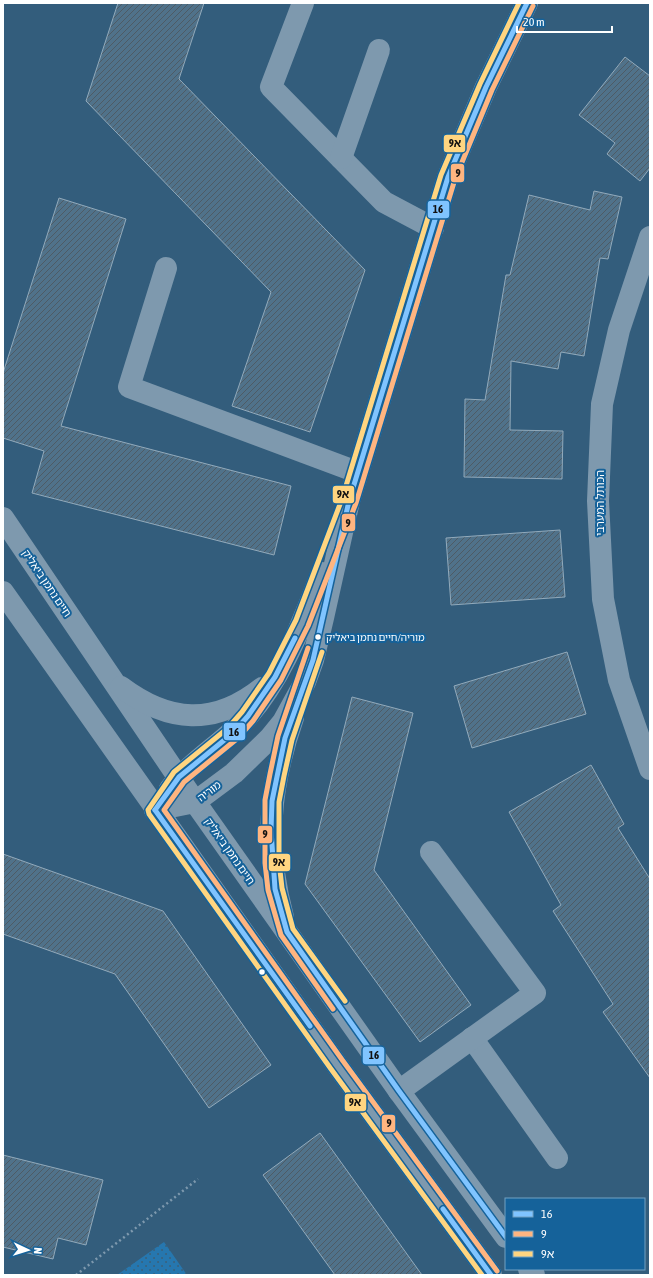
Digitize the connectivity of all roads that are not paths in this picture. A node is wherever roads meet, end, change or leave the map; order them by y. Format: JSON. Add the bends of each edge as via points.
{"nodes":[{"id":1,"x":303,"y":3,"type":"edge"},
{"id":2,"x":527,"y":3,"type":"edge"},
{"id":3,"x":380,"y":50,"type":"dead end"},
{"id":4,"x":341,"y":158,"type":"junction"},
{"id":5,"x":432,"y":228,"type":"junction"},
{"id":6,"x":650,"y":237,"type":"edge"},
{"id":7,"x":166,"y":268,"type":"dead end"},
{"id":8,"x":357,"y":472,"type":"junction"},
{"id":9,"x":348,"y":501,"type":"junction"},
{"id":10,"x":3,"y":518,"type":"edge"},
{"id":11,"x":3,"y":592,"type":"edge"},
{"id":12,"x":276,"y":677,"type":"junction"},
{"id":13,"x":110,"y":679,"type":"junction"},
{"id":14,"x":305,"y":682,"type":"junction"},
{"id":15,"x":650,"y":769,"type":"edge"},
{"id":16,"x":179,"y":777,"type":"junction"},
{"id":17,"x":196,"y":802,"type":"junction"},
{"id":18,"x":155,"y":810,"type":"junction"},
{"id":19,"x":431,"y":852,"type":"dead end"},
{"id":20,"x":287,"y":932,"type":"junction"},
{"id":21,"x":472,"y":1038,"type":"junction"},
{"id":22,"x":399,"y":1091,"type":"junction"},
{"id":23,"x":557,"y":1158,"type":"dead end"},
{"id":24,"x":505,"y":1236,"type":"edge"},
{"id":25,"x":491,"y":1275,"type":"edge"}],
"edges":[{"from":1,"to":4,"type":"street","via":[[271,87]]},
{"from":2,"to":5,"type":"street","name":"מוריה","via":[[486,87],[451,170]]},
{"from":3,"to":4,"type":"street"},
{"from":4,"to":5,"type":"street","via":[[384,202]]},
{"from":5,"to":8,"type":"street","name":"מוריה"},
{"from":6,"to":15,"type":"street","name":"הכותל המערבי","via":[[619,330],[602,404],[598,501],[604,606],[619,680]]},
{"from":7,"to":8,"type":"street","via":[[129,388]]},
{"from":8,"to":9,"type":"street","name":"מוריה"},
{"from":9,"to":12,"type":"street","name":"מוריה","via":[[302,623]]},
{"from":9,"to":14,"type":"street","name":"מוריה","via":[[320,632]]},
{"from":10,"to":13,"type":"street","name":"חיים נחמן ביאליק"},
{"from":11,"to":18,"type":"street"},
{"from":12,"to":13,"type":"street","via":[[230,709],[213,714],[194,715],[178,714],[149,705]]},
{"from":12,"to":16,"type":"street","name":"מוריה","via":[[248,716],[232,733]]},
{"from":13,"to":16,"type":"street","name":"חיים נחמן ביאליק"},
{"from":14,"to":17,"type":"street","name":"מוריה","via":[[283,722],[270,738],[234,773]]},
{"from":14,"to":20,"type":"street","via":[[286,738],[272,801],[272,862],[275,889]]},
{"from":16,"to":17,"type":"street","name":"חיים נחמן ביאליק"},
{"from":16,"to":18,"type":"street","name":"מוריה"},
{"from":17,"to":18,"type":"street","name":"מוריה"},
{"from":17,"to":20,"type":"street","name":"חיים נחמן ביאליק"},
{"from":18,"to":25,"type":"street"},
{"from":19,"to":21,"type":"street","via":[[535,993]]},
{"from":20,"to":22,"type":"street","name":"חיים נחמן ביאליק"},
{"from":21,"to":22,"type":"street"},
{"from":21,"to":23,"type":"street"},
{"from":22,"to":24,"type":"street","name":"חיים נחמן ביאליק"}]}
